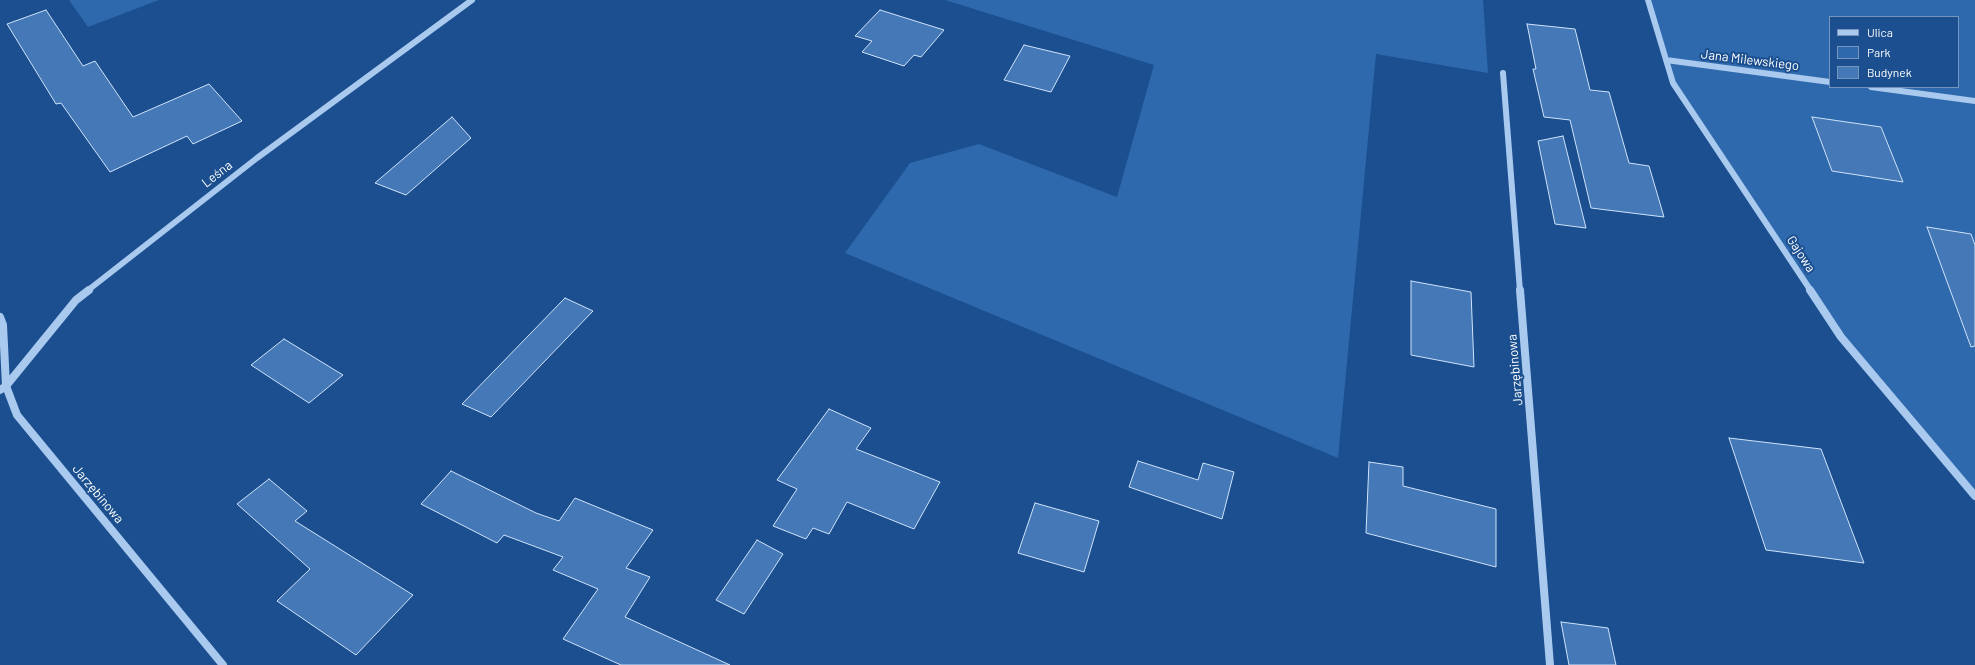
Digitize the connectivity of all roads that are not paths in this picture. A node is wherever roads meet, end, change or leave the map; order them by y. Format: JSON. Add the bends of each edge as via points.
{"nodes":[{"id":1,"x":472,"y":0,"type":"edge"},
{"id":2,"x":1648,"y":0,"type":"edge"},
{"id":3,"x":1666,"y":60,"type":"junction"},
{"id":4,"x":1503,"y":73,"type":"dead end"},
{"id":5,"x":1829,"y":82,"type":"edge"},
{"id":6,"x":1878,"y":88,"type":"edge"},
{"id":7,"x":1975,"y":101,"type":"edge"},
{"id":8,"x":0,"y":317,"type":"edge"},
{"id":9,"x":3,"y":388,"type":"edge"},
{"id":10,"x":1975,"y":496,"type":"edge"},
{"id":11,"x":223,"y":665,"type":"edge"},
{"id":12,"x":1550,"y":665,"type":"edge"}],
"edges":[{"from":1,"to":9,"type":"street","name":"Leśna","via":[[257,158],[76,300]]},
{"from":2,"to":3,"type":"street","name":"Gajowa"},
{"from":3,"to":5,"type":"street","name":"Jana Milewskiego"},
{"from":3,"to":10,"type":"street","name":"Gajowa","via":[[1673,83],[1841,337]]},
{"from":4,"to":12,"type":"street","name":"Jarzębinowa"},
{"from":6,"to":7,"type":"street"},
{"from":8,"to":9,"type":"street","name":"Jarzębinowa","via":[[3,325]]},
{"from":9,"to":11,"type":"street","name":"Jarzębinowa","via":[[17,414]]}]}
